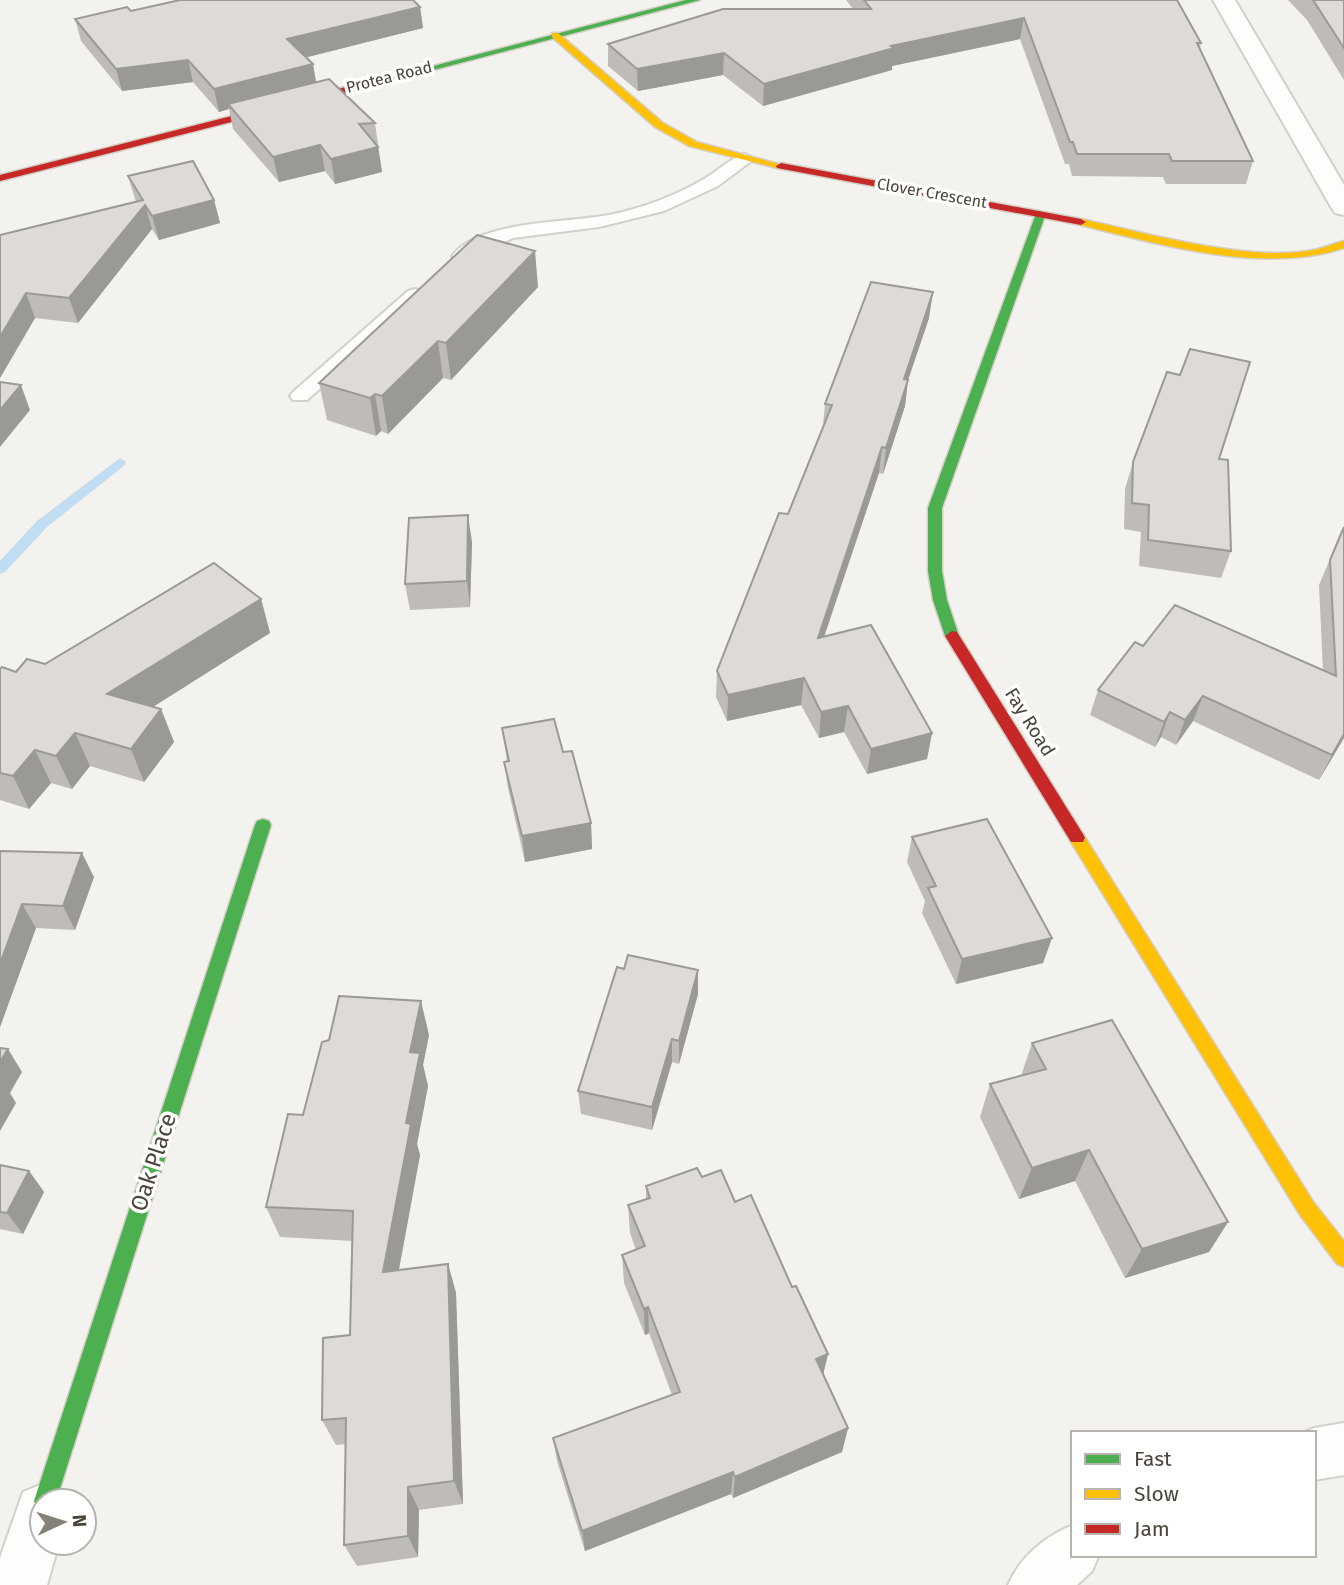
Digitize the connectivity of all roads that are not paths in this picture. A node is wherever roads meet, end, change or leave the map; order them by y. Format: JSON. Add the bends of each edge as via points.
{"nodes":[{"id":1,"x":696,"y":0,"type":"edge"},
{"id":2,"x":1224,"y":0,"type":"edge"},
{"id":3,"x":555,"y":35,"type":"junction"},
{"id":4,"x":745,"y":159,"type":"junction"},
{"id":5,"x":0,"y":178,"type":"edge"},
{"id":6,"x":1344,"y":207,"type":"edge"},
{"id":7,"x":1041,"y":213,"type":"junction"},
{"id":8,"x":1344,"y":244,"type":"edge"},
{"id":9,"x":447,"y":267,"type":"edge"},
{"id":10,"x":429,"y":282,"type":"edge"},
{"id":11,"x":300,"y":396,"type":"dead end"},
{"id":12,"x":263,"y":825,"type":"dead end"},
{"id":13,"x":1344,"y":1257,"type":"edge"},
{"id":14,"x":1344,"y":1448,"type":"edge"},
{"id":15,"x":1316,"y":1454,"type":"edge"},
{"id":16,"x":50,"y":1487,"type":"edge"},
{"id":17,"x":1071,"y":1554,"type":"edge"},
{"id":18,"x":28,"y":1556,"type":"edge"},
{"id":19,"x":19,"y":1585,"type":"edge"},
{"id":20,"x":1035,"y":1585,"type":"edge"}],
"edges":[{"from":1,"to":3,"type":"street","name":"Protea Road"},
{"from":2,"to":6,"type":"street"},
{"from":3,"to":4,"type":"street","name":"Clover Crescent","via":[[659,125],[693,144]]},
{"from":3,"to":5,"type":"street","name":"Protea Road"},
{"from":4,"to":7,"type":"street","name":"Clover Crescent"},
{"from":4,"to":9,"type":"lane","via":[[722,177],[640,214],[495,237],[472,247]]},
{"from":7,"to":8,"type":"street","name":"Clover Crescent","via":[[1243,253],[1307,256],[1332,252]]},
{"from":7,"to":13,"type":"street","name":"Fay Road","via":[[935,508],[931,555],[936,592],[949,632],[1307,1209]]},
{"from":10,"to":11,"type":"lane"},
{"from":12,"to":16,"type":"street","name":"Oak Place"},
{"from":14,"to":15,"type":"street"},
{"from":17,"to":20,"type":"street"},
{"from":18,"to":19,"type":"street"}]}
